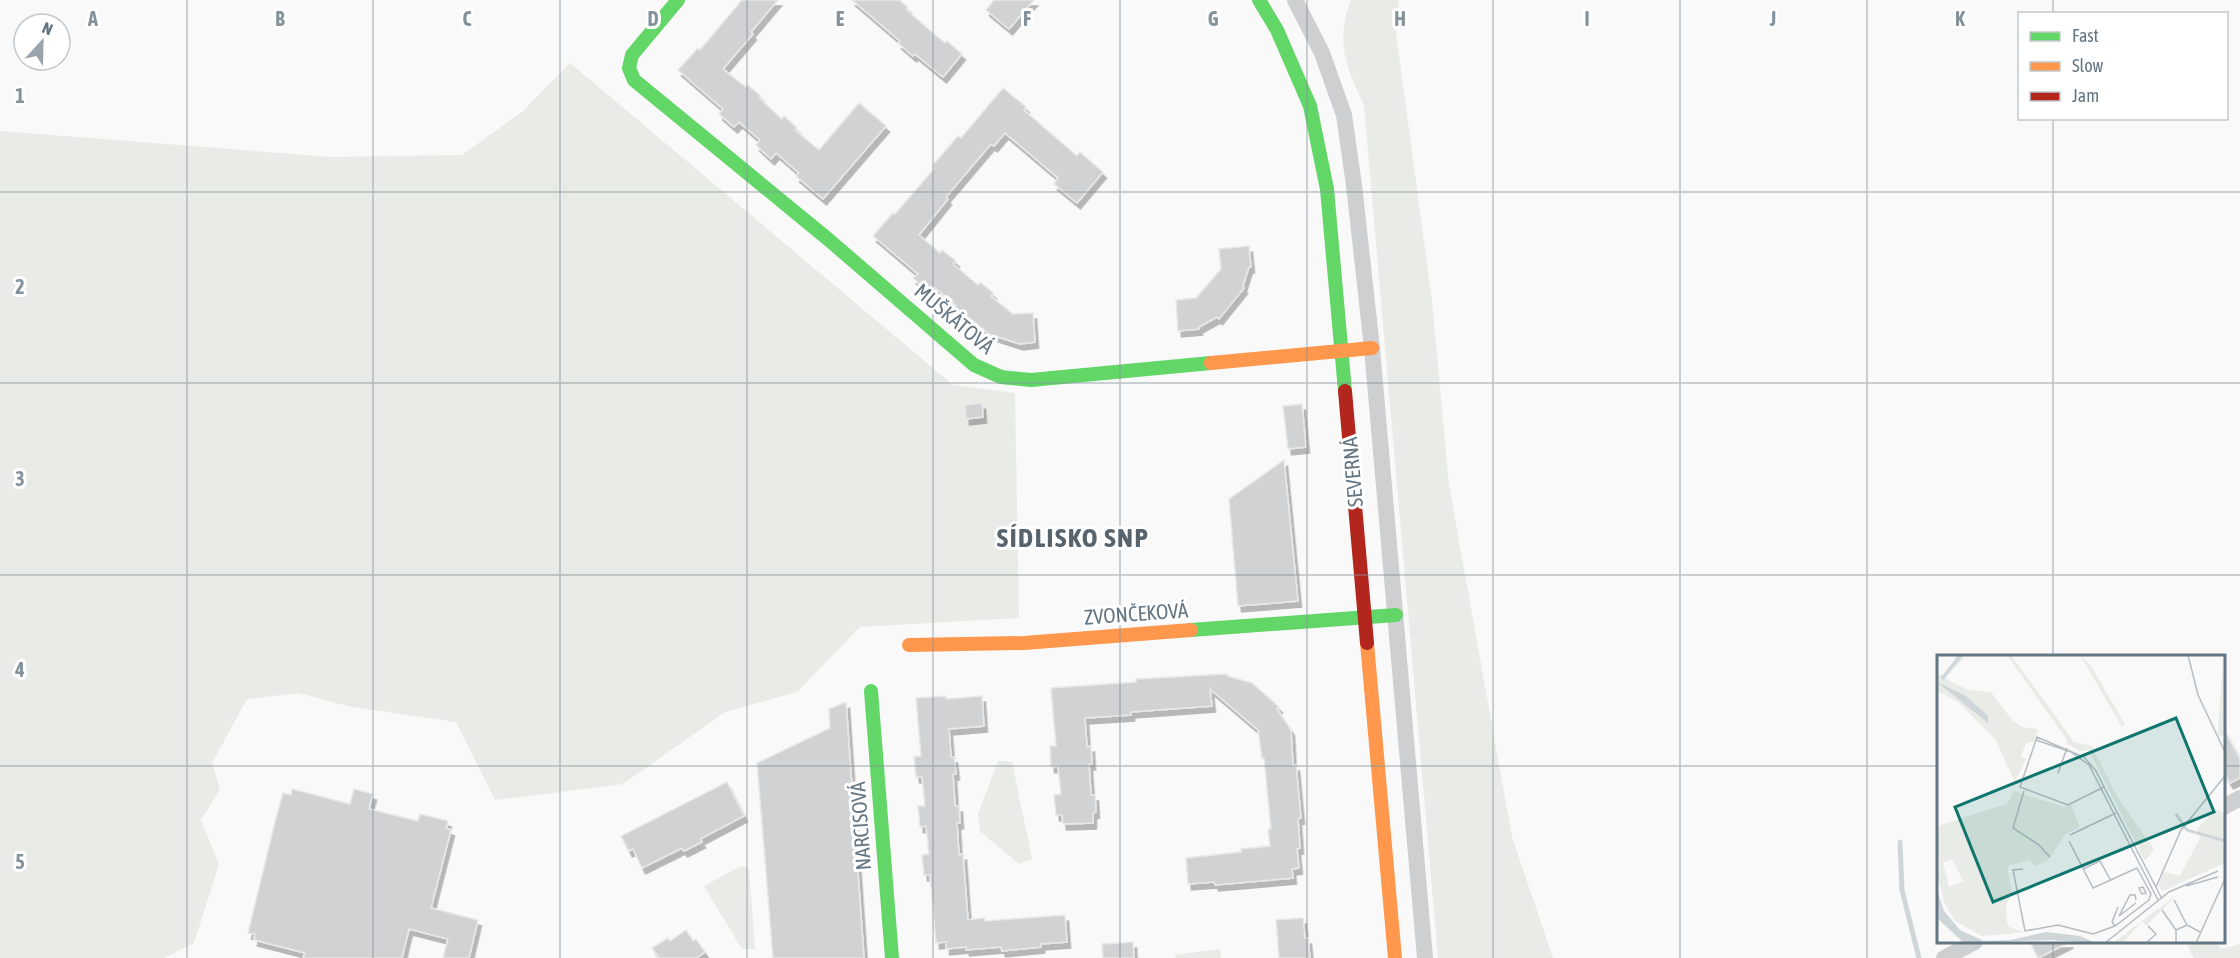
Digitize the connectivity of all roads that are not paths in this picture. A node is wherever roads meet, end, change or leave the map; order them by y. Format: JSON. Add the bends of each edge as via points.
{"nodes":[{"id":1,"x":678,"y":0,"type":"edge"},
{"id":2,"x":1258,"y":0,"type":"edge"},
{"id":3,"x":1295,"y":0,"type":"edge"},
{"id":4,"x":1372,"y":348,"type":"junction"},
{"id":5,"x":1342,"y":350,"type":"junction"},
{"id":6,"x":1396,"y":615,"type":"junction"},
{"id":7,"x":1366,"y":617,"type":"junction"},
{"id":8,"x":909,"y":645,"type":"dead end"},
{"id":9,"x":871,"y":691,"type":"dead end"},
{"id":10,"x":2240,"y":798,"type":"edge"},
{"id":11,"x":2225,"y":806,"type":"edge"},
{"id":12,"x":1973,"y":943,"type":"edge"},
{"id":13,"x":892,"y":958,"type":"edge"},
{"id":14,"x":1395,"y":958,"type":"edge"},
{"id":15,"x":1425,"y":958,"type":"edge"},
{"id":16,"x":1944,"y":958,"type":"edge"}],
"edges":[{"from":1,"to":5,"type":"street","name":"MUŠKÁTOVÁ","via":[[632,55],[629,69],[634,81],[974,365],[991,375],[1031,380]]},
{"from":2,"to":5,"type":"street","name":"SEVERNÁ","via":[[1277,30],[1310,106],[1327,189]]},
{"from":3,"to":4,"type":"street","name":"SEVERNÁ","via":[[1322,53],[1344,115]]},
{"from":4,"to":5,"type":"street","name":"MUŠKÁTOVÁ"},
{"from":4,"to":6,"type":"street","name":"SEVERNÁ"},
{"from":5,"to":7,"type":"street","name":"SEVERNÁ"},
{"from":6,"to":7,"type":"street","name":"ZVONČEKOVÁ"},
{"from":6,"to":15,"type":"street","name":"SEVERNÁ"},
{"from":7,"to":8,"type":"street","name":"ZVONČEKOVÁ","via":[[1023,643]]},
{"from":7,"to":14,"type":"street","name":"SEVERNÁ"},
{"from":9,"to":13,"type":"street","name":"NARCISOVÁ"},
{"from":10,"to":11,"type":"street"},
{"from":12,"to":16,"type":"street"}]}
